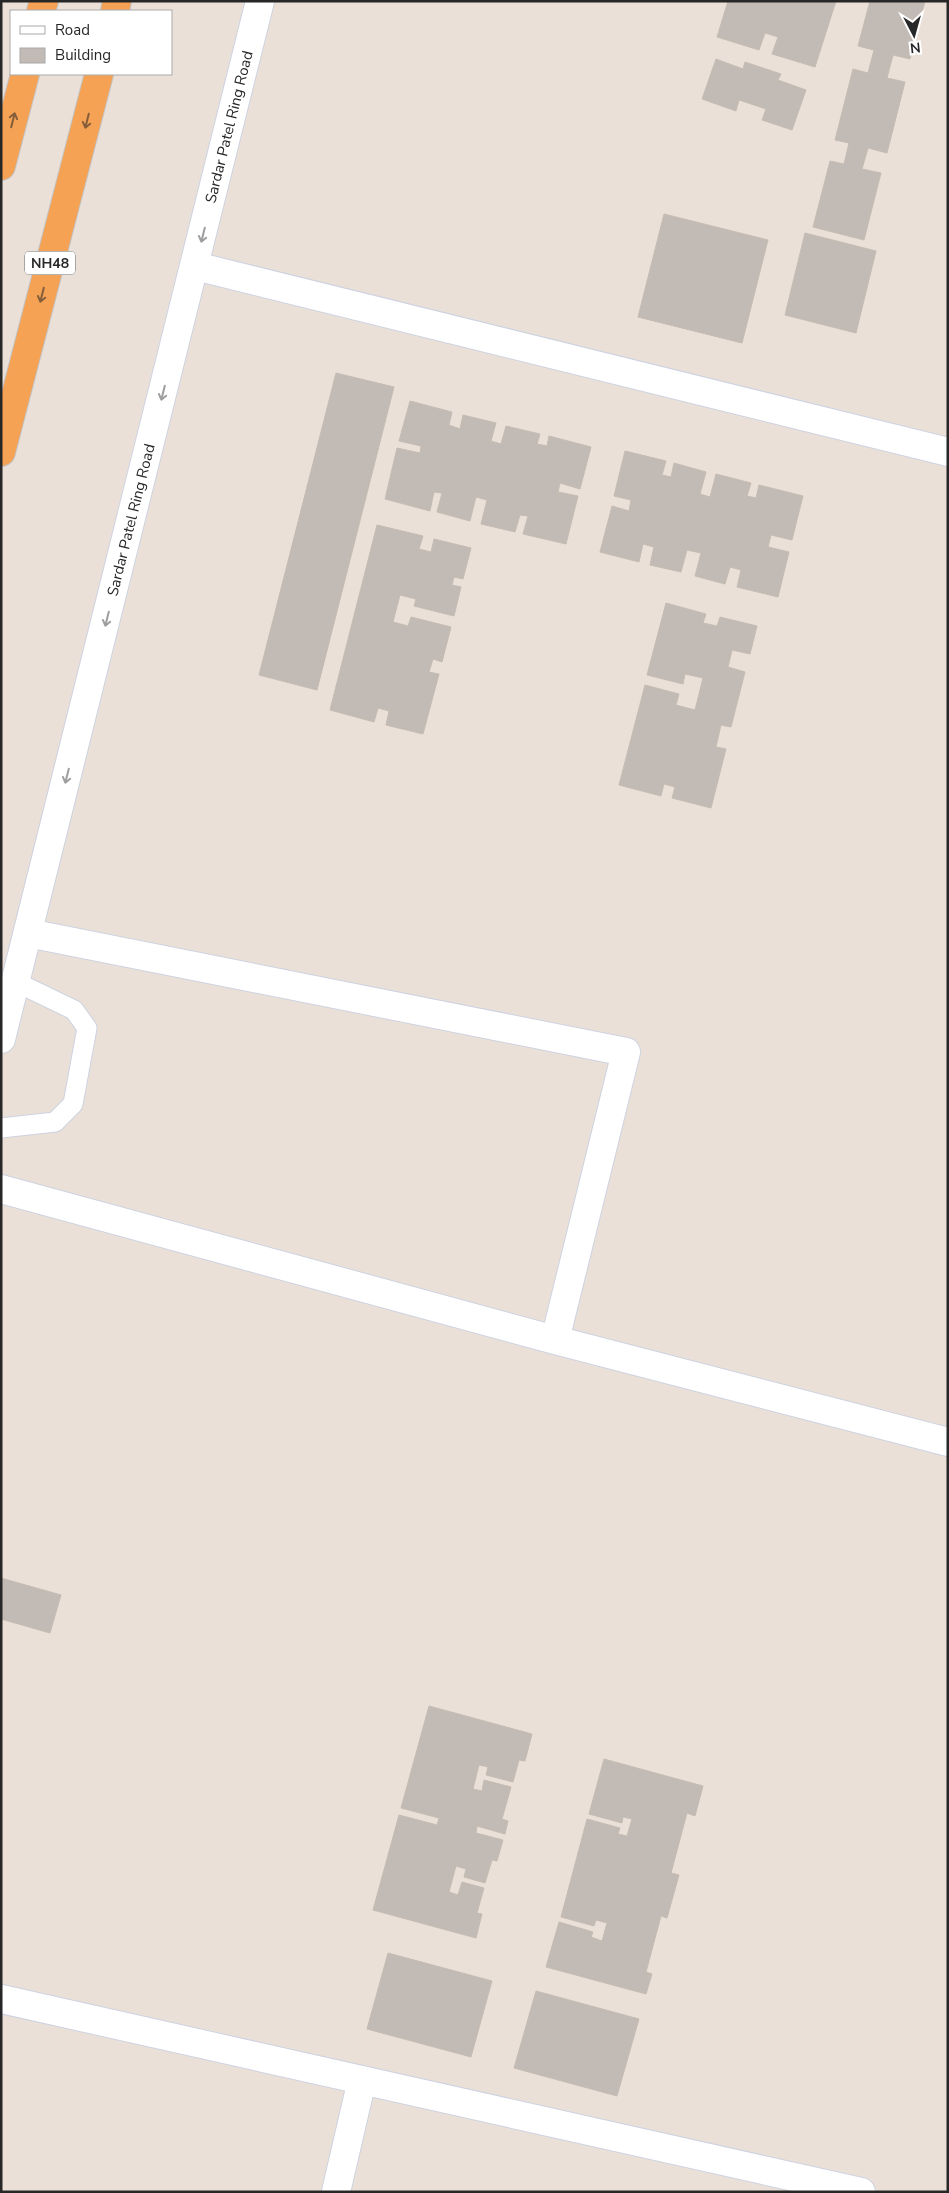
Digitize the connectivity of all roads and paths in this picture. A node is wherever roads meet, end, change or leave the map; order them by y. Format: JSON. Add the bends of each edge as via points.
{"nodes":[{"id":1,"x":260,"y":1,"type":"edge"},
{"id":2,"x":25,"y":75,"type":"edge"},
{"id":3,"x":99,"y":75,"type":"edge"},
{"id":4,"x":1,"y":166,"type":"edge"},
{"id":5,"x":195,"y":266,"type":"junction"},
{"id":6,"x":1,"y":452,"type":"edge"},
{"id":7,"x":948,"y":452,"type":"edge"},
{"id":8,"x":28,"y":933,"type":"junction"},
{"id":9,"x":16,"y":982,"type":"junction"},
{"id":10,"x":1,"y":1039,"type":"edge"},
{"id":11,"x":1,"y":1128,"type":"edge"},
{"id":12,"x":1,"y":1189,"type":"edge"},
{"id":13,"x":555,"y":1340,"type":"junction"},
{"id":14,"x":948,"y":1442,"type":"edge"},
{"id":15,"x":1,"y":1999,"type":"edge"},
{"id":16,"x":362,"y":2080,"type":"junction"},
{"id":17,"x":336,"y":2192,"type":"edge"},
{"id":18,"x":861,"y":2192,"type":"edge"}],
"edges":[{"from":1,"to":5,"type":"street","name":"Sardar Patel Ring Road","one_way":true},
{"from":4,"to":2,"type":"highway","one_way":true},
{"from":3,"to":6,"type":"highway","number":"NH48","one_way":true},
{"from":5,"to":7,"type":"street"},
{"from":5,"to":8,"type":"street","name":"Sardar Patel Ring Road","one_way":true},
{"from":8,"to":9,"type":"street","name":"Sardar Patel Ring Road"},
{"from":8,"to":13,"type":"street","via":[[626,1052]]},
{"from":9,"to":10,"type":"street","name":"Sardar Patel Ring Road"},
{"from":9,"to":11,"type":"lane","via":[[74,1010],[86,1028],[74,1104],[55,1122]]},
{"from":12,"to":13,"type":"street"},
{"from":13,"to":14,"type":"street"},
{"from":15,"to":16,"type":"street"},
{"from":16,"to":17,"type":"street"},
{"from":16,"to":18,"type":"street"}]}
